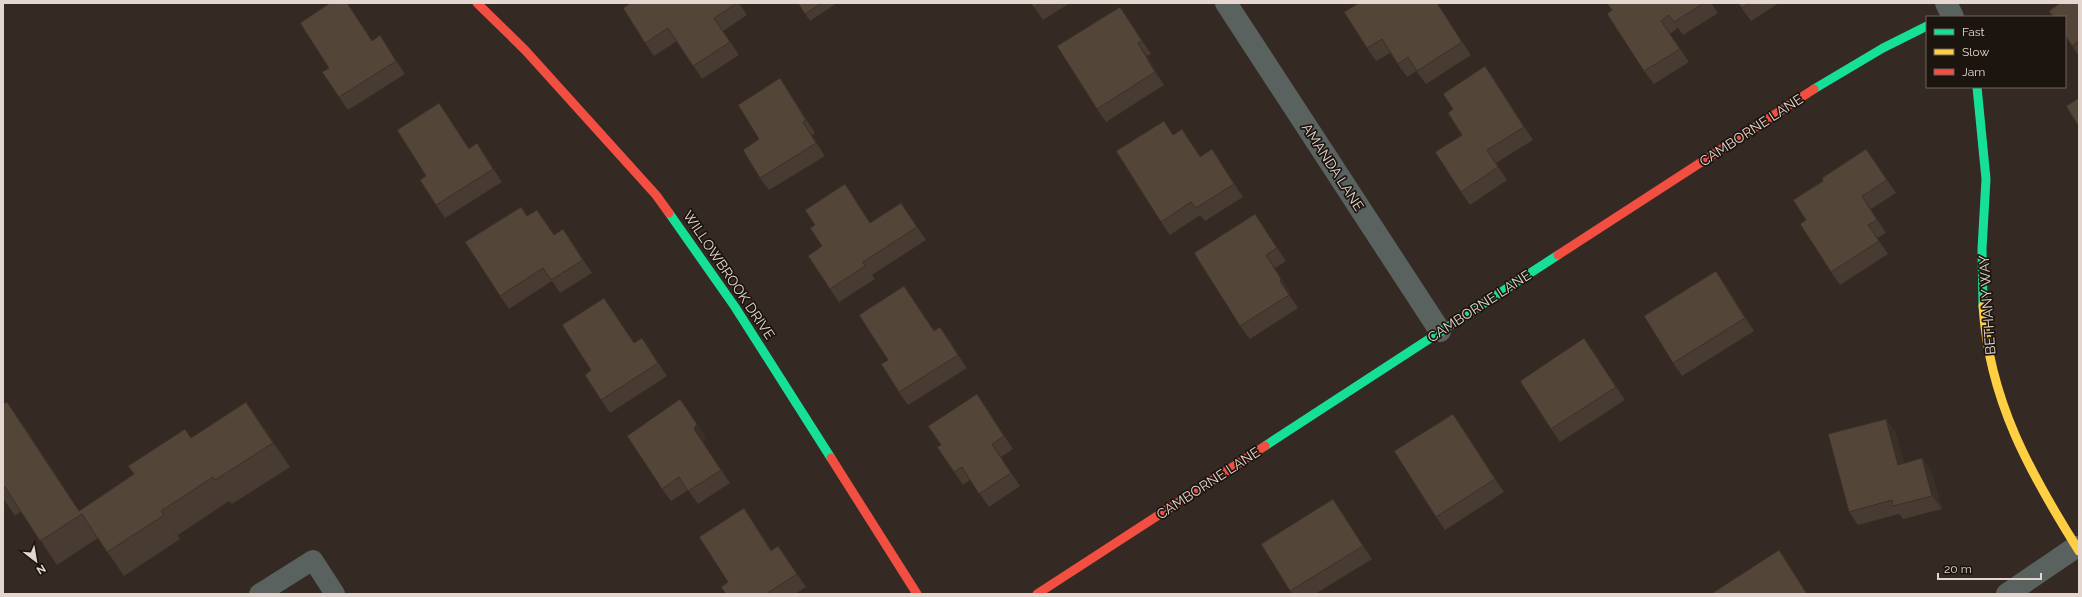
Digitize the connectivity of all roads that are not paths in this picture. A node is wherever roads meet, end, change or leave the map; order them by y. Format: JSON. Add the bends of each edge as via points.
{"nodes":[{"id":1,"x":477,"y":3,"type":"edge"},
{"id":2,"x":1226,"y":3,"type":"edge"},
{"id":3,"x":1926,"y":26,"type":"edge"},
{"id":4,"x":1977,"y":88,"type":"edge"},
{"id":5,"x":1440,"y":331,"type":"junction"},
{"id":6,"x":2078,"y":549,"type":"edge"},
{"id":7,"x":259,"y":594,"type":"edge"},
{"id":8,"x":335,"y":594,"type":"edge"},
{"id":9,"x":917,"y":594,"type":"edge"},
{"id":10,"x":1037,"y":594,"type":"edge"},
{"id":11,"x":2007,"y":594,"type":"edge"}],
"edges":[{"from":1,"to":9,"type":"street","name":"WILLOWBROOK DRIVE","via":[[526,50],[656,194],[735,307]]},
{"from":2,"to":5,"type":"street","name":"AMANDA LANE"},
{"from":3,"to":5,"type":"street","name":"CAMBORNE LANE","via":[[1832,77]]},
{"from":4,"to":6,"type":"street","name":"BETHANY WAY","via":[[1986,193],[1982,237],[1982,291],[1986,337],[1994,378],[2006,419],[2025,461]]},
{"from":5,"to":10,"type":"street","name":"CAMBORNE LANE"},
{"from":6,"to":11,"type":"street"},
{"from":7,"to":8,"type":"lane","via":[[313,560]]}]}
